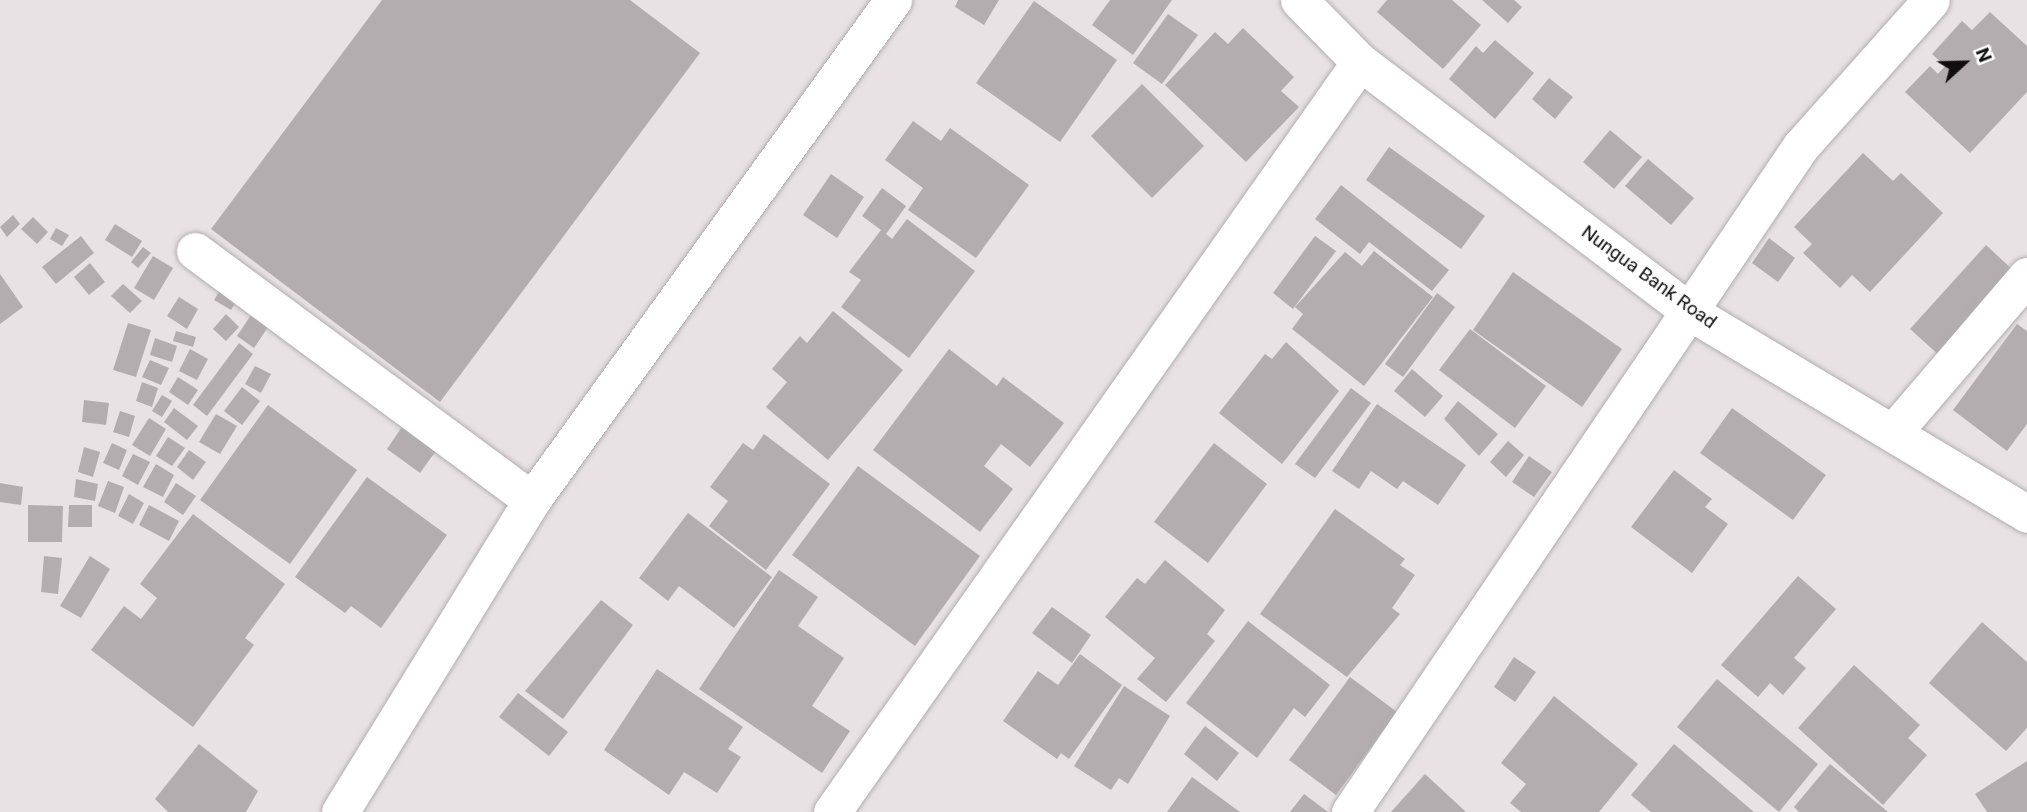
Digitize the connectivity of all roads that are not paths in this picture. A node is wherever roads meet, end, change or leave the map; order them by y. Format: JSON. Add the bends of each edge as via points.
{"nodes":[{"id":1,"x":893,"y":0,"type":"edge"},
{"id":2,"x":1299,"y":0,"type":"edge"},
{"id":3,"x":1931,"y":0,"type":"edge"},
{"id":4,"x":1360,"y":62,"type":"junction"},
{"id":5,"x":195,"y":251,"type":"dead end"},
{"id":6,"x":2027,"y":276,"type":"edge"},
{"id":7,"x":1690,"y":312,"type":"junction"},
{"id":8,"x":1895,"y":430,"type":"junction"},
{"id":9,"x":532,"y":500,"type":"junction"},
{"id":10,"x":2027,"y":514,"type":"edge"},
{"id":11,"x":340,"y":812,"type":"edge"},
{"id":12,"x":832,"y":812,"type":"edge"},
{"id":13,"x":1350,"y":812,"type":"edge"}],
"edges":[{"from":1,"to":9,"type":"street"},
{"from":2,"to":4,"type":"street","name":"Nungua Bank Road"},
{"from":3,"to":7,"type":"street","via":[[1801,146]]},
{"from":4,"to":7,"type":"street","name":"Nungua Bank Road"},
{"from":4,"to":12,"type":"street"},
{"from":5,"to":9,"type":"street"},
{"from":6,"to":8,"type":"street"},
{"from":7,"to":8,"type":"street","name":"Nungua Bank Road"},
{"from":7,"to":13,"type":"street"},
{"from":8,"to":10,"type":"street","name":"Nungua Bank Road"},
{"from":9,"to":11,"type":"street"}]}
